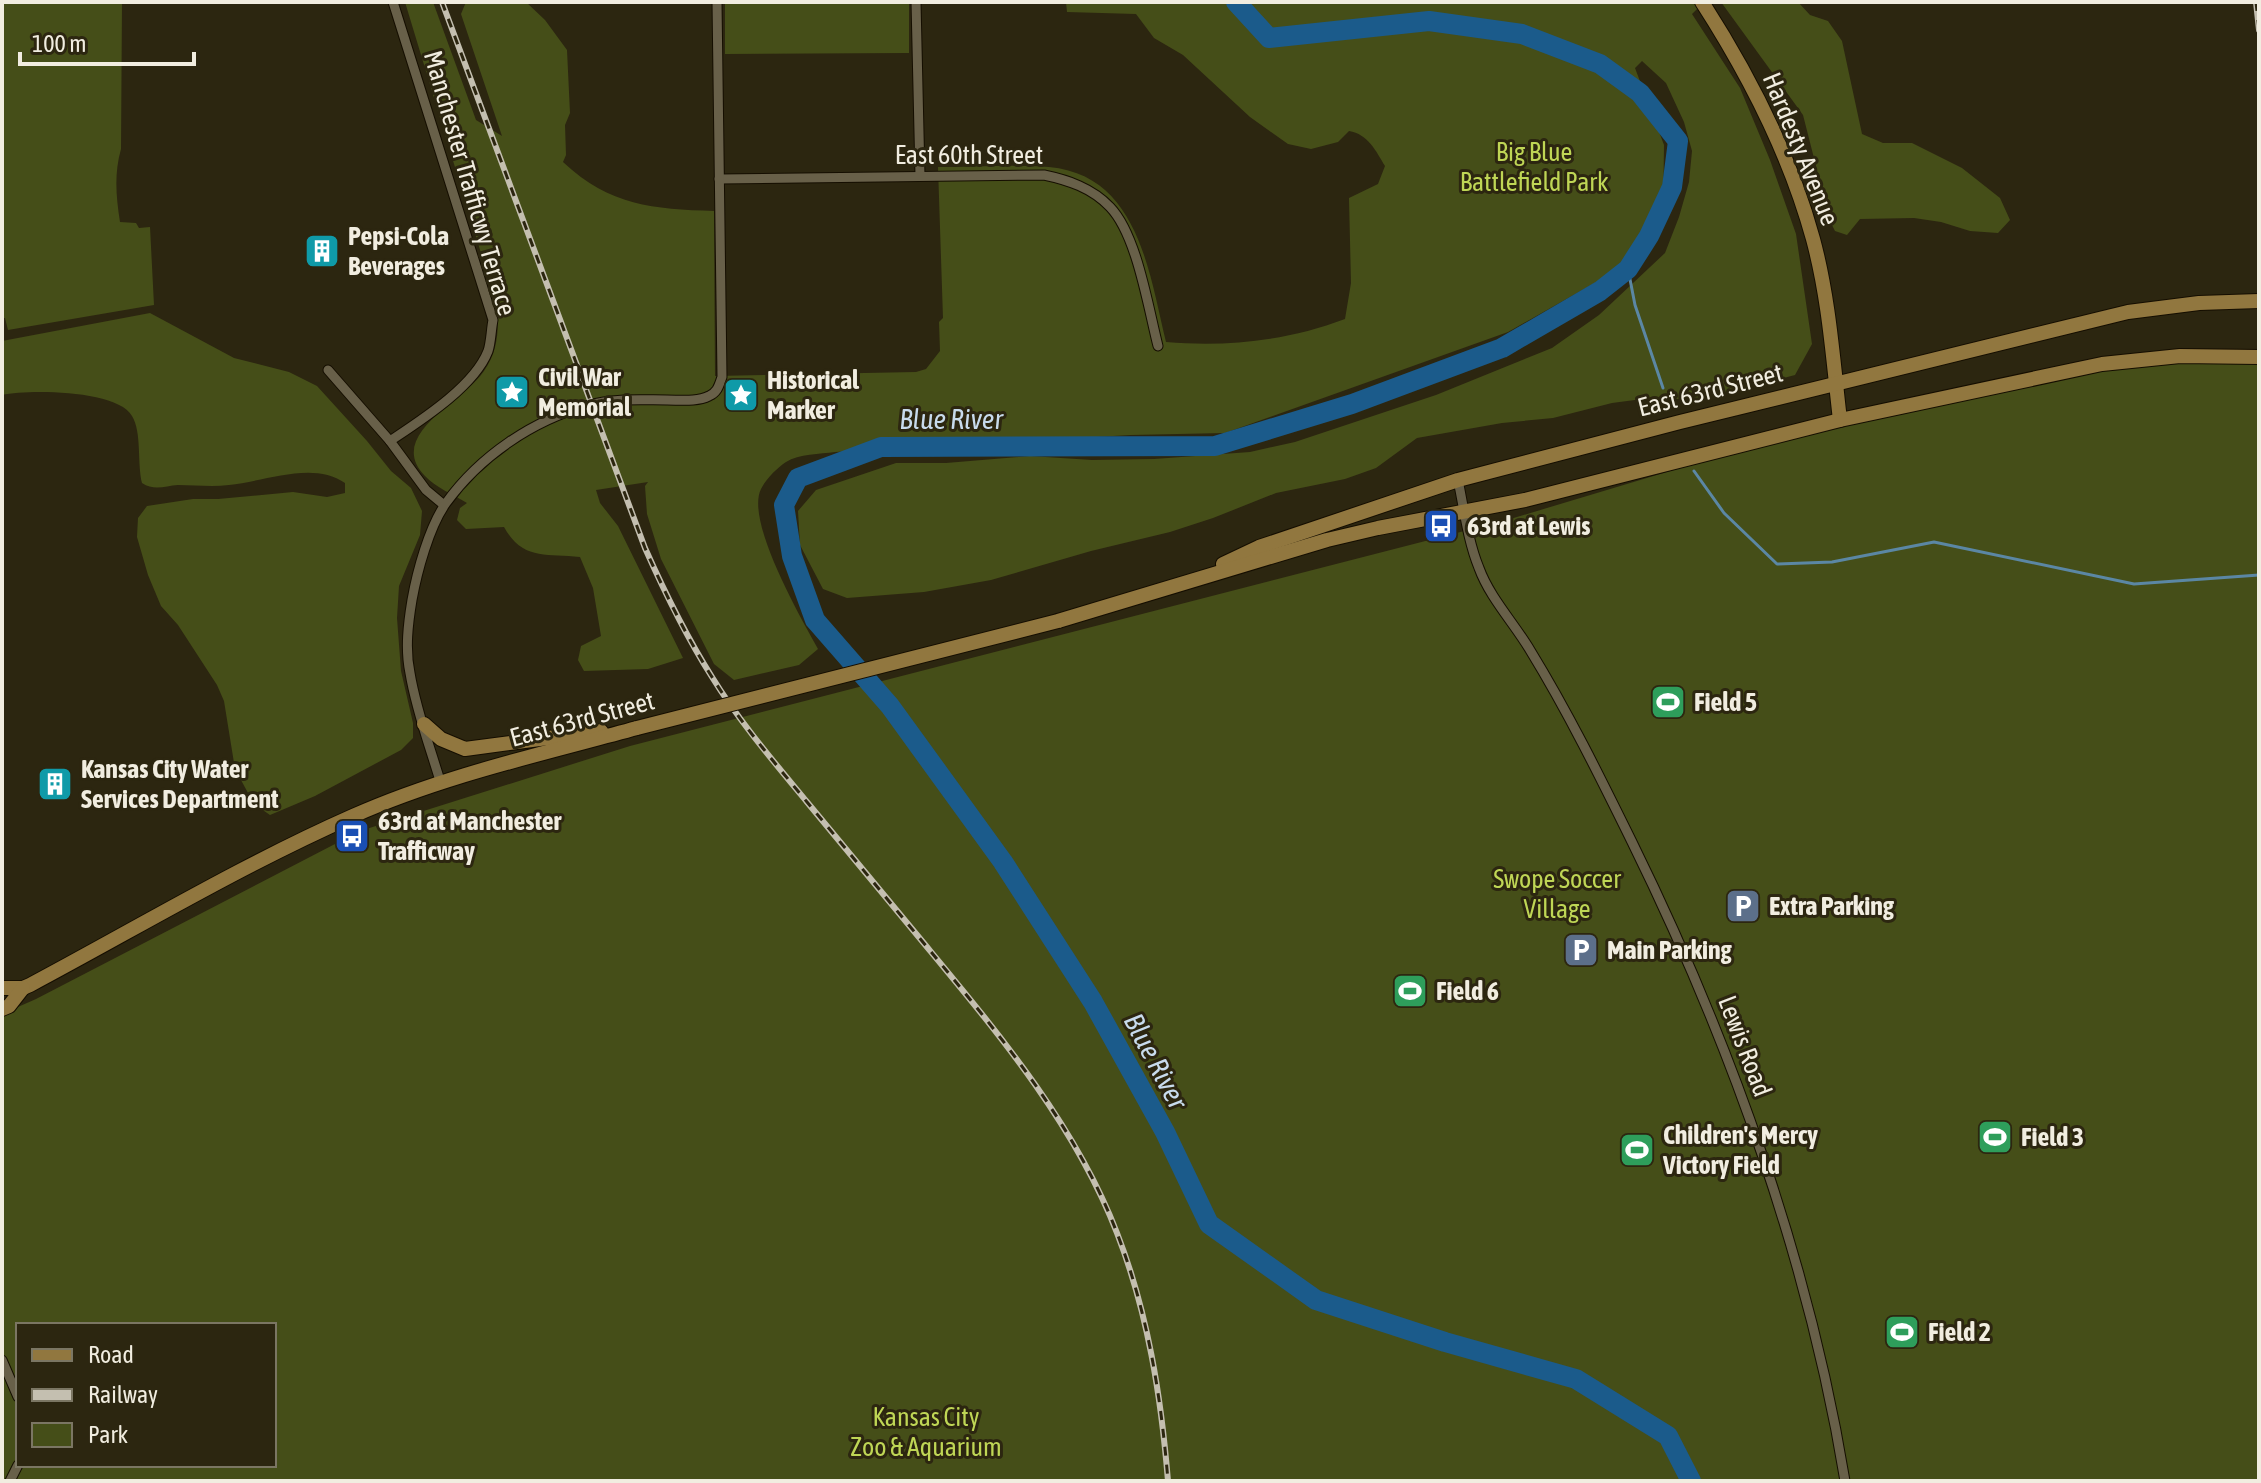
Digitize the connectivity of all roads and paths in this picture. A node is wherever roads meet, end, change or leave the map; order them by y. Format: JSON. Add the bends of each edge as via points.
{"nodes":[{"id":1,"x":393,"y":2,"type":"edge"},
{"id":2,"x":717,"y":2,"type":"edge"},
{"id":3,"x":916,"y":2,"type":"edge"},
{"id":4,"x":1702,"y":2,"type":"edge"},
{"id":5,"x":920,"y":176,"type":"junction"},
{"id":6,"x":719,"y":179,"type":"junction"},
{"id":7,"x":2259,"y":301,"type":"edge"},
{"id":8,"x":1158,"y":346,"type":"dead end"},
{"id":9,"x":2259,"y":357,"type":"edge"},
{"id":10,"x":328,"y":370,"type":"dead end"},
{"id":11,"x":1836,"y":383,"type":"junction"},
{"id":12,"x":1840,"y":420,"type":"junction"},
{"id":13,"x":390,"y":441,"type":"junction"},
{"id":14,"x":1458,"y":480,"type":"junction"},
{"id":15,"x":444,"y":505,"type":"junction"},
{"id":16,"x":1465,"y":512,"type":"junction"},
{"id":17,"x":1187,"y":583,"type":"junction"},
{"id":18,"x":424,"y":724,"type":"junction"},
{"id":19,"x":637,"y":728,"type":"junction"},
{"id":20,"x":441,"y":784,"type":"junction"},
{"id":21,"x":2,"y":988,"type":"edge"},
{"id":22,"x":23,"y":988,"type":"junction"},
{"id":23,"x":2,"y":1009,"type":"edge"},
{"id":24,"x":2,"y":1360,"type":"edge"},
{"id":25,"x":16,"y":1392,"type":"edge"},
{"id":26,"x":1845,"y":1481,"type":"edge"}],
"edges":[{"from":1,"to":13,"type":"street","name":"Manchester Trafficwy Terrace","via":[[493,320],[487,352],[465,384]]},
{"from":2,"to":6,"type":"street"},
{"from":3,"to":5,"type":"street"},
{"from":4,"to":11,"type":"main road","name":"Hardesty Avenue","via":[[1745,74],[1793,179],[1813,239]]},
{"from":5,"to":6,"type":"street","name":"East 60th Street"},
{"from":5,"to":8,"type":"street","name":"East 60th Street","via":[[1044,175],[1095,194],[1111,207],[1129,236]]},
{"from":6,"to":15,"type":"street","via":[[718,389],[700,400],[627,400],[559,416],[503,446]]},
{"from":7,"to":11,"type":"main road","name":"East 63rd Street","via":[[2128,312]]},
{"from":9,"to":12,"type":"main road","name":"East 63rd Street","via":[[2180,356],[2102,364]]},
{"from":10,"to":13,"type":"street"},
{"from":11,"to":12,"type":"main road","name":"Hardesty Avenue"},
{"from":11,"to":14,"type":"main road","name":"East 63rd Street"},
{"from":12,"to":16,"type":"main road","name":"East 63rd Street"},
{"from":13,"to":15,"type":"street","via":[[426,490]]},
{"from":14,"to":16,"type":"street","name":"Lewis Road"},
{"from":14,"to":17,"type":"main road","name":"East 63rd Street","via":[[1259,547]]},
{"from":15,"to":18,"type":"street","via":[[416,580],[409,621],[410,673]]},
{"from":16,"to":17,"type":"main road","name":"East 63rd Street","via":[[1327,540]]},
{"from":16,"to":26,"type":"street","name":"Lewis Road","via":[[1483,579],[1530,649],[1592,762],[1685,956],[1741,1096],[1809,1318]]},
{"from":17,"to":19,"type":"main road","name":"East 63rd Street","bridge":true},
{"from":18,"to":19,"type":"main road","via":[[465,749]]},
{"from":18,"to":20,"type":"street"},
{"from":19,"to":20,"type":"main road","name":"East 63rd Street"},
{"from":20,"to":22,"type":"main road","name":"East 63rd Street","via":[[354,816]]},
{"from":21,"to":22,"type":"main road","name":"East 63rd Street"},
{"from":22,"to":23,"type":"main road","name":"East 63rd Street"},
{"from":24,"to":25,"type":"street"}]}
